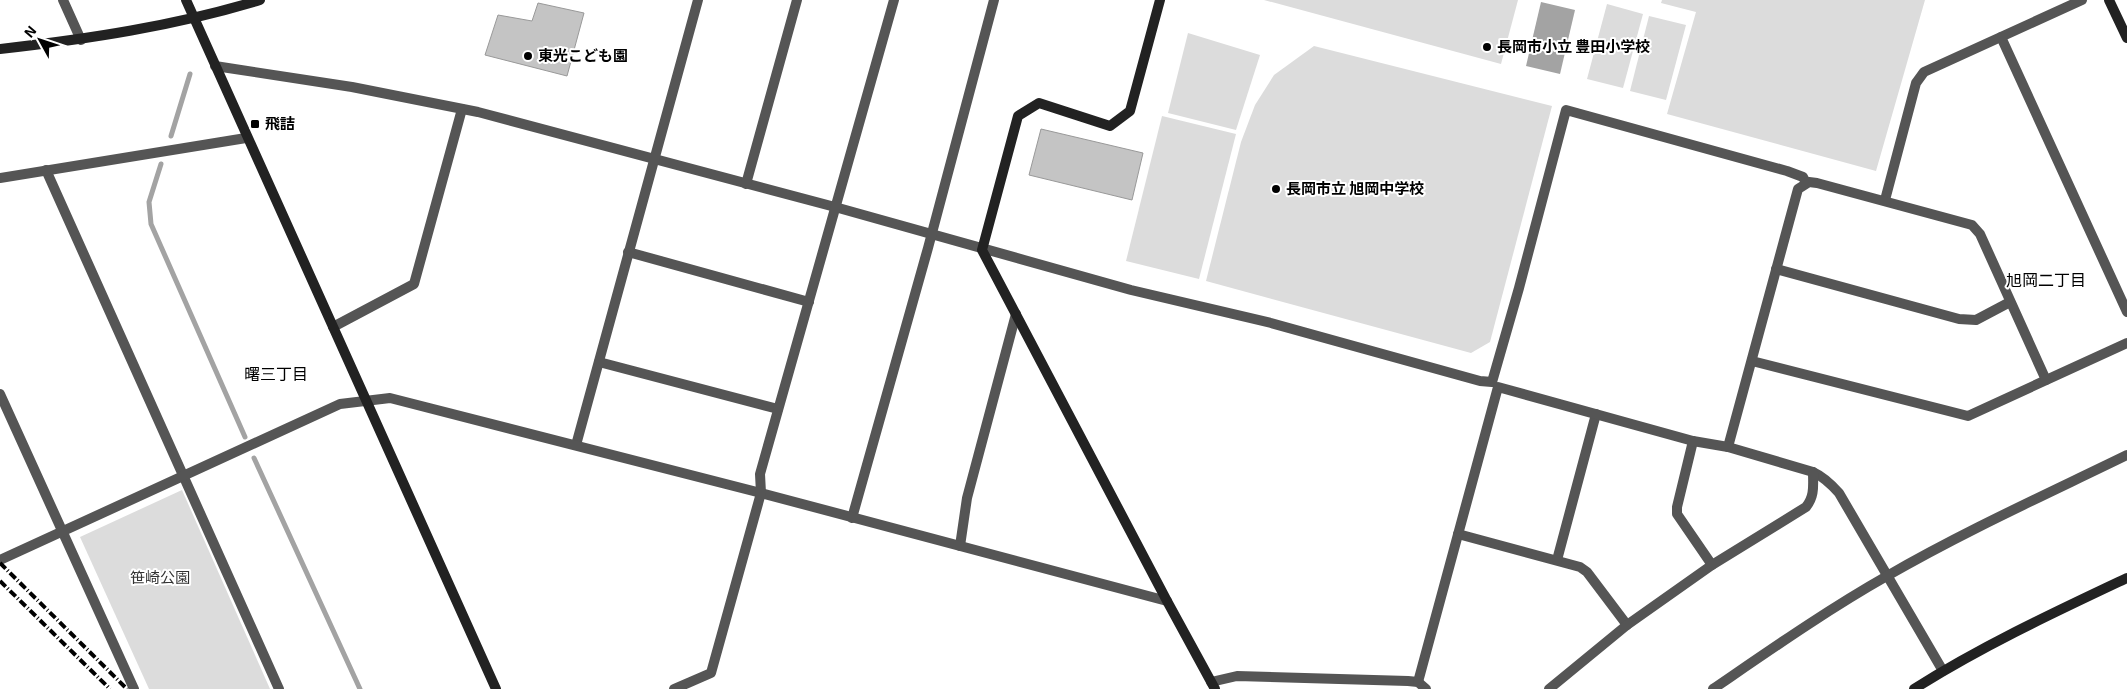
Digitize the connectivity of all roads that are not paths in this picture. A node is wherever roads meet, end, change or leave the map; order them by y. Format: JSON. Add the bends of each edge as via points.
{"nodes":[{"id":1,"x":63,"y":0,"type":"edge"},
{"id":2,"x":186,"y":0,"type":"edge"},
{"id":3,"x":260,"y":0,"type":"edge"},
{"id":4,"x":698,"y":0,"type":"edge"},
{"id":5,"x":798,"y":0,"type":"edge"},
{"id":6,"x":894,"y":0,"type":"edge"},
{"id":7,"x":994,"y":0,"type":"edge"},
{"id":8,"x":1160,"y":0,"type":"edge"},
{"id":9,"x":2082,"y":0,"type":"edge"},
{"id":10,"x":2109,"y":0,"type":"edge"},
{"id":11,"x":194,"y":18,"type":"junction"},
{"id":12,"x":2001,"y":37,"type":"junction"},
{"id":13,"x":2127,"y":38,"type":"edge"},
{"id":14,"x":81,"y":40,"type":"junction"},
{"id":15,"x":0,"y":49,"type":"edge"},
{"id":16,"x":215,"y":66,"type":"junction"},
{"id":17,"x":462,"y":109,"type":"junction"},
{"id":18,"x":246,"y":138,"type":"junction"},
{"id":19,"x":654,"y":160,"type":"junction"},
{"id":20,"x":46,"y":170,"type":"junction"},
{"id":21,"x":0,"y":178,"type":"edge"},
{"id":22,"x":1806,"y":183,"type":"junction"},
{"id":23,"x":746,"y":184,"type":"junction"},
{"id":24,"x":1885,"y":200,"type":"junction"},
{"id":25,"x":835,"y":207,"type":"junction"},
{"id":26,"x":930,"y":234,"type":"junction"},
{"id":27,"x":982,"y":250,"type":"junction"},
{"id":28,"x":628,"y":252,"type":"junction"},
{"id":29,"x":1776,"y":269,"type":"junction"},
{"id":30,"x":809,"y":302,"type":"junction"},
{"id":31,"x":2010,"y":302,"type":"junction"},
{"id":32,"x":2127,"y":312,"type":"edge"},
{"id":33,"x":1016,"y":314,"type":"junction"},
{"id":34,"x":332,"y":327,"type":"junction"},
{"id":35,"x":2127,"y":343,"type":"edge"},
{"id":36,"x":1752,"y":360,"type":"junction"},
{"id":37,"x":599,"y":362,"type":"junction"},
{"id":38,"x":2046,"y":380,"type":"junction"},
{"id":39,"x":1495,"y":384,"type":"junction"},
{"id":40,"x":0,"y":394,"type":"edge"},
{"id":41,"x":365,"y":400,"type":"junction"},
{"id":42,"x":778,"y":409,"type":"junction"},
{"id":43,"x":1596,"y":414,"type":"junction"},
{"id":44,"x":1693,"y":441,"type":"junction"},
{"id":45,"x":576,"y":445,"type":"junction"},
{"id":46,"x":1728,"y":447,"type":"junction"},
{"id":47,"x":2127,"y":455,"type":"edge"},
{"id":48,"x":1813,"y":472,"type":"junction"},
{"id":49,"x":184,"y":477,"type":"junction"},
{"id":50,"x":761,"y":493,"type":"junction"},
{"id":51,"x":852,"y":518,"type":"junction"},
{"id":52,"x":63,"y":532,"type":"junction"},
{"id":53,"x":1458,"y":534,"type":"junction"},
{"id":54,"x":960,"y":546,"type":"junction"},
{"id":55,"x":0,"y":560,"type":"edge"},
{"id":56,"x":1557,"y":560,"type":"junction"},
{"id":57,"x":1712,"y":565,"type":"junction"},
{"id":58,"x":1887,"y":576,"type":"junction"},
{"id":59,"x":2127,"y":578,"type":"edge"},
{"id":60,"x":1167,"y":602,"type":"junction"},
{"id":61,"x":1627,"y":625,"type":"junction"},
{"id":62,"x":1942,"y":671,"type":"junction"},
{"id":63,"x":1213,"y":685,"type":"edge"},
{"id":64,"x":1422,"y":686,"type":"edge"},
{"id":65,"x":134,"y":689,"type":"edge"},
{"id":66,"x":279,"y":689,"type":"edge"},
{"id":67,"x":496,"y":689,"type":"edge"},
{"id":68,"x":674,"y":689,"type":"edge"},
{"id":69,"x":1549,"y":689,"type":"edge"},
{"id":70,"x":1713,"y":689,"type":"edge"},
{"id":71,"x":1914,"y":689,"type":"edge"}],
"edges":[{"from":1,"to":14,"type":"street"},
{"from":2,"to":11,"type":"street"},
{"from":3,"to":11,"type":"street"},
{"from":4,"to":19,"type":"street"},
{"from":5,"to":23,"type":"street"},
{"from":6,"to":25,"type":"street"},
{"from":7,"to":26,"type":"street"},
{"from":8,"to":27,"type":"street","via":[[1130,111],[1110,126],[1038,103],[1018,116]]},
{"from":9,"to":12,"type":"street"},
{"from":10,"to":13,"type":"street"},
{"from":11,"to":14,"type":"street"},
{"from":11,"to":16,"type":"street"},
{"from":12,"to":24,"type":"street","via":[[1924,72],[1920,77]]},
{"from":12,"to":32,"type":"street"},
{"from":14,"to":15,"type":"street"},
{"from":16,"to":17,"type":"street","via":[[318,81]]},
{"from":16,"to":18,"type":"street"},
{"from":17,"to":19,"type":"street"},
{"from":17,"to":34,"type":"street","via":[[414,284]]},
{"from":18,"to":20,"type":"street"},
{"from":18,"to":34,"type":"street"},
{"from":19,"to":23,"type":"street"},
{"from":19,"to":28,"type":"street"},
{"from":20,"to":21,"type":"street"},
{"from":20,"to":49,"type":"street"},
{"from":22,"to":24,"type":"street"},
{"from":22,"to":29,"type":"street","via":[[1798,189]]},
{"from":22,"to":39,"type":"street","via":[[1787,171],[1566,110]]},
{"from":23,"to":25,"type":"street"},
{"from":24,"to":31,"type":"street","via":[[1972,225]]},
{"from":25,"to":26,"type":"street"},
{"from":25,"to":30,"type":"street"},
{"from":26,"to":27,"type":"street"},
{"from":26,"to":51,"type":"street"},
{"from":27,"to":33,"type":"street"},
{"from":27,"to":39,"type":"street"},
{"from":28,"to":30,"type":"street"},
{"from":28,"to":37,"type":"street"},
{"from":29,"to":31,"type":"street","via":[[1959,319],[1976,320]]},
{"from":29,"to":36,"type":"street"},
{"from":30,"to":42,"type":"street"},
{"from":31,"to":38,"type":"street"},
{"from":33,"to":54,"type":"street","via":[[967,498]]},
{"from":33,"to":60,"type":"street"},
{"from":34,"to":41,"type":"street"},
{"from":35,"to":38,"type":"street"},
{"from":36,"to":38,"type":"street","via":[[1968,416]]},
{"from":36,"to":46,"type":"street"},
{"from":37,"to":42,"type":"street"},
{"from":37,"to":45,"type":"street"},
{"from":39,"to":43,"type":"street"},
{"from":39,"to":53,"type":"street"},
{"from":40,"to":52,"type":"street"},
{"from":41,"to":45,"type":"street","via":[[390,398]]},
{"from":41,"to":49,"type":"street","via":[[340,404]]},
{"from":41,"to":67,"type":"street"},
{"from":42,"to":50,"type":"street","via":[[760,474]]},
{"from":43,"to":44,"type":"street"},
{"from":43,"to":56,"type":"street"},
{"from":44,"to":46,"type":"street"},
{"from":44,"to":57,"type":"street","via":[[1678,514]]},
{"from":45,"to":50,"type":"street"},
{"from":46,"to":48,"type":"street"},
{"from":47,"to":58,"type":"street","via":[[2010,510]]},
{"from":48,"to":57,"type":"street","via":[[1813,492],[1806,506]]},
{"from":48,"to":58,"type":"street","via":[[1822,476],[1839,493]]},
{"from":49,"to":52,"type":"street"},
{"from":49,"to":66,"type":"street"},
{"from":50,"to":51,"type":"street"},
{"from":50,"to":68,"type":"street","via":[[711,673]]},
{"from":51,"to":54,"type":"street"},
{"from":52,"to":55,"type":"street"},
{"from":52,"to":65,"type":"street"},
{"from":53,"to":56,"type":"street"},
{"from":53,"to":64,"type":"street"},
{"from":54,"to":60,"type":"street"},
{"from":56,"to":61,"type":"street","via":[[1580,566],[1587,572]]},
{"from":57,"to":61,"type":"street"},
{"from":58,"to":62,"type":"street"},
{"from":58,"to":70,"type":"street"},
{"from":59,"to":62,"type":"street"},
{"from":60,"to":63,"type":"street"},
{"from":61,"to":69,"type":"street"},
{"from":62,"to":71,"type":"street"},
{"from":63,"to":64,"type":"street","via":[[1237,676]]}]}
